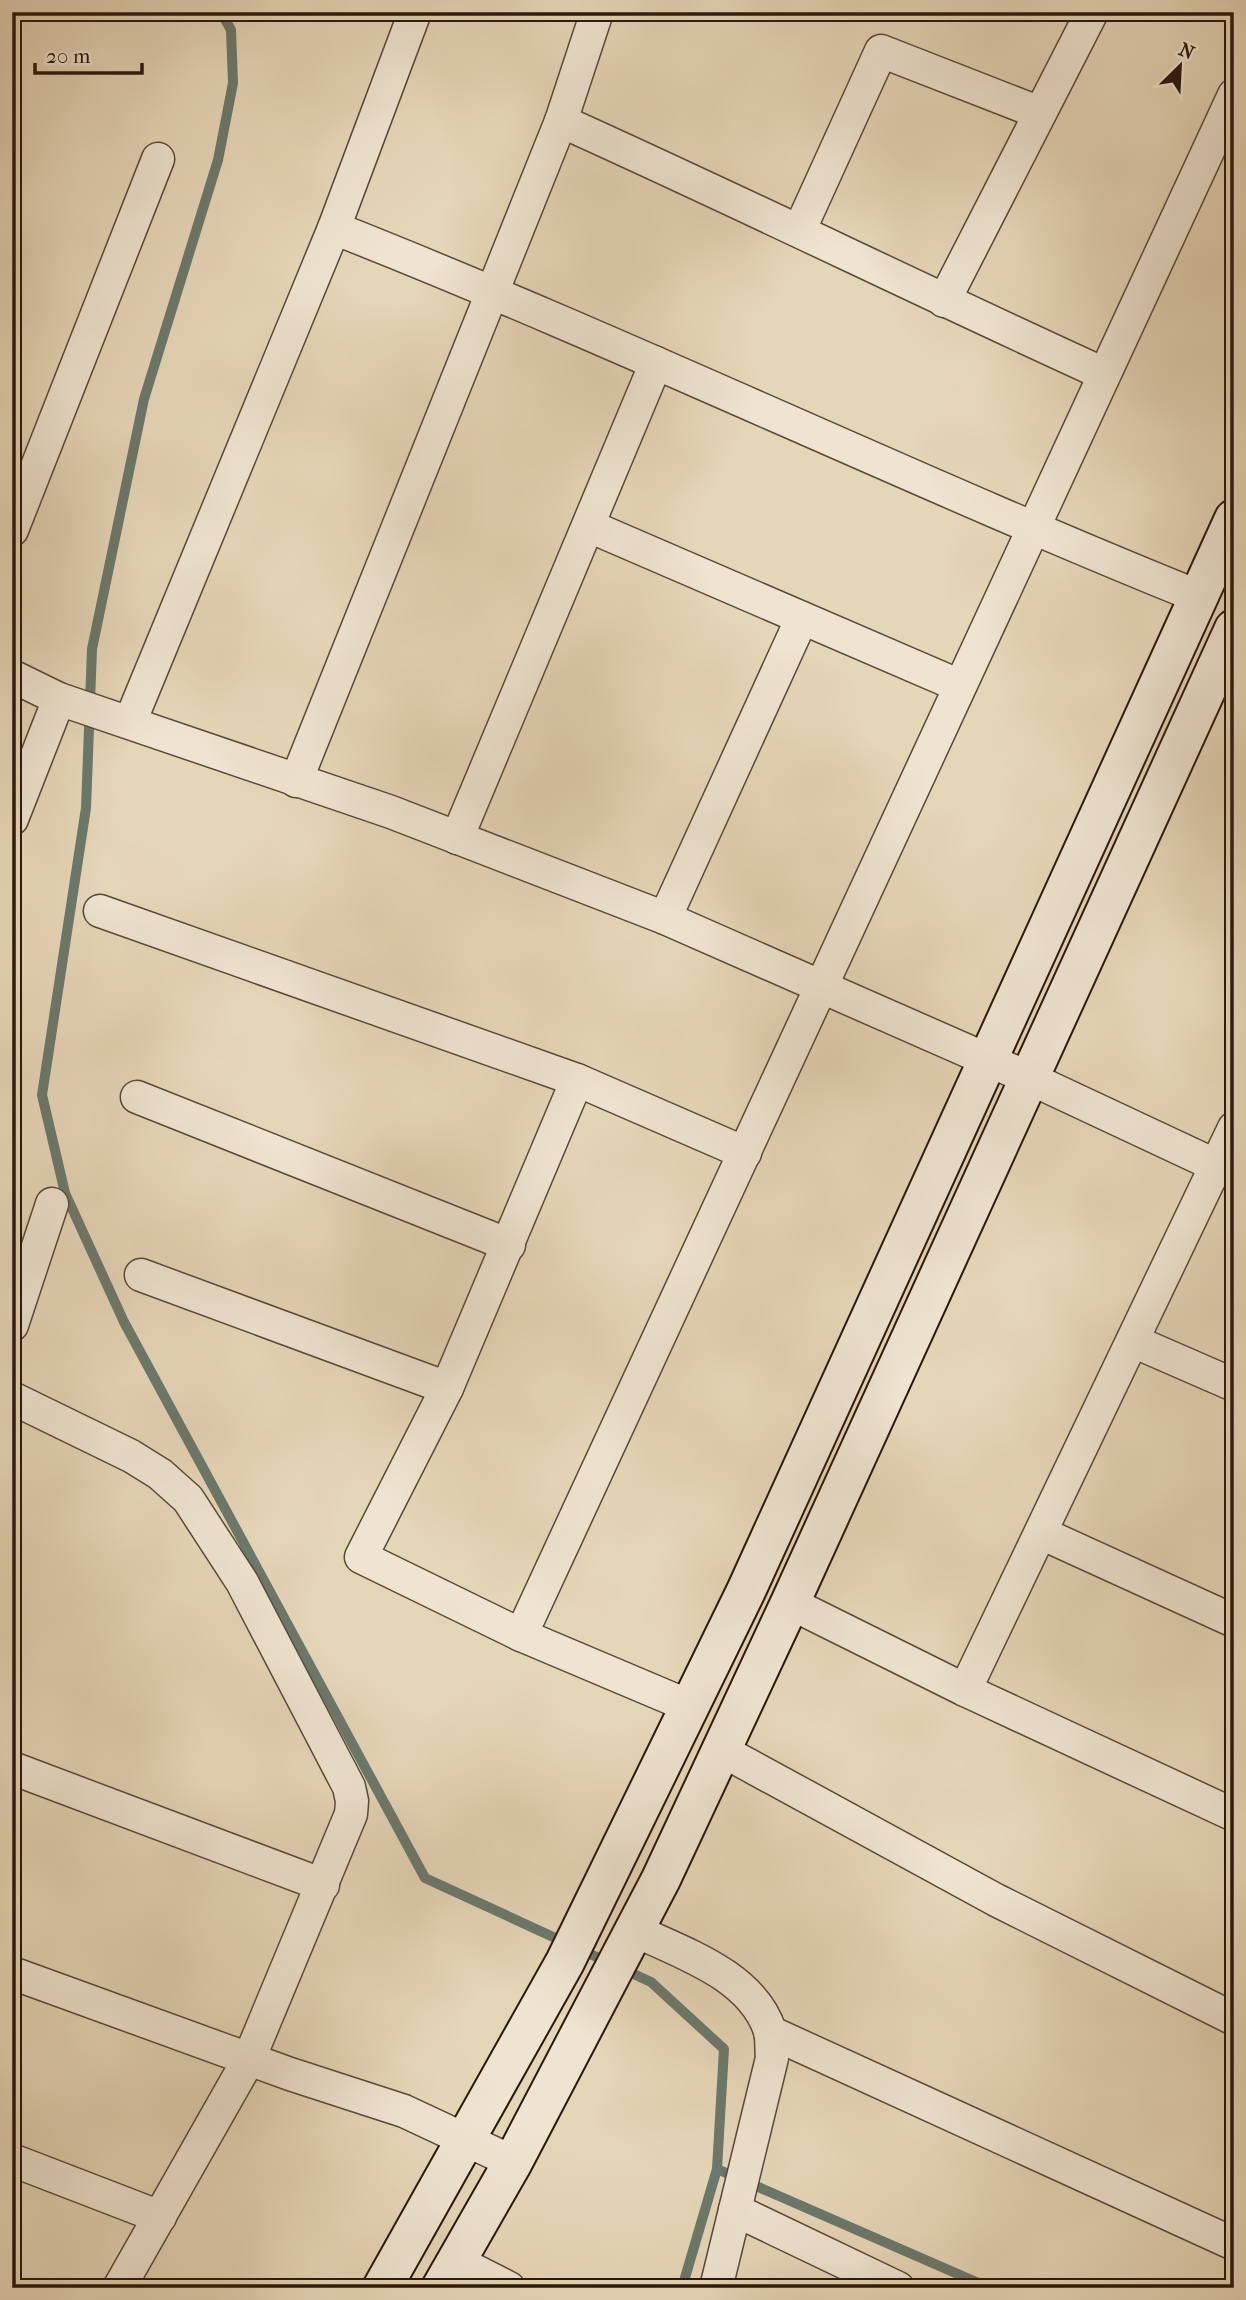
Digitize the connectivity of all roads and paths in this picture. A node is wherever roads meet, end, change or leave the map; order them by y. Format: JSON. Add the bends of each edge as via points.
{"nodes":[{"id":1,"x":415,"y":12,"type":"edge"},
{"id":2,"x":597,"y":12,"type":"edge"},
{"id":3,"x":1092,"y":12,"type":"edge"},
{"id":4,"x":1234,"y":95,"type":"edge"},
{"id":5,"x":1041,"y":113,"type":"junction"},
{"id":6,"x":561,"y":121,"type":"junction"},
{"id":7,"x":158,"y":159,"type":"dead end"},
{"id":8,"x":334,"y":228,"type":"junction"},
{"id":9,"x":800,"y":229,"type":"junction"},
{"id":10,"x":493,"y":291,"type":"junction"},
{"id":11,"x":944,"y":301,"type":"junction"},
{"id":12,"x":656,"y":363,"type":"junction"},
{"id":13,"x":1104,"y":374,"type":"junction"},
{"id":14,"x":1234,"y":519,"type":"edge"},
{"id":15,"x":589,"y":526,"type":"junction"},
{"id":16,"x":1031,"y":529,"type":"junction"},
{"id":17,"x":12,"y":530,"type":"edge"},
{"id":18,"x":1197,"y":596,"type":"junction"},
{"id":19,"x":802,"y":618,"type":"junction"},
{"id":20,"x":1230,"y":647,"type":"edge"},
{"id":21,"x":12,"y":676,"type":"edge"},
{"id":22,"x":960,"y":686,"type":"junction"},
{"id":23,"x":70,"y":702,"type":"junction"},
{"id":24,"x":122,"y":719,"type":"junction"},
{"id":25,"x":296,"y":781,"type":"junction"},
{"id":26,"x":12,"y":820,"type":"edge"},
{"id":27,"x":457,"y":838,"type":"junction"},
{"id":28,"x":100,"y":911,"type":"dead end"},
{"id":29,"x":665,"y":918,"type":"junction"},
{"id":30,"x":822,"y":988,"type":"junction"},
{"id":31,"x":989,"y":1060,"type":"junction"},
{"id":32,"x":1029,"y":1078,"type":"junction"},
{"id":33,"x":577,"y":1080,"type":"junction"},
{"id":34,"x":137,"y":1097,"type":"dead end"},
{"id":35,"x":1234,"y":1128,"type":"edge"},
{"id":36,"x":745,"y":1153,"type":"junction"},
{"id":37,"x":1225,"y":1170,"type":"edge"},
{"id":38,"x":52,"y":1204,"type":"dead end"},
{"id":39,"x":509,"y":1245,"type":"junction"},
{"id":40,"x":141,"y":1275,"type":"dead end"},
{"id":41,"x":12,"y":1325,"type":"edge"},
{"id":42,"x":1133,"y":1341,"type":"junction"},
{"id":43,"x":1234,"y":1385,"type":"edge"},
{"id":44,"x":447,"y":1388,"type":"junction"},
{"id":45,"x":12,"y":1398,"type":"edge"},
{"id":46,"x":1041,"y":1533,"type":"junction"},
{"id":47,"x":790,"y":1603,"type":"junction"},
{"id":48,"x":1234,"y":1621,"type":"edge"},
{"id":49,"x":521,"y":1635,"type":"junction"},
{"id":50,"x":965,"y":1690,"type":"junction"},
{"id":51,"x":689,"y":1706,"type":"junction"},
{"id":52,"x":721,"y":1750,"type":"junction"},
{"id":53,"x":12,"y":1768,"type":"edge"},
{"id":54,"x":1234,"y":1815,"type":"edge"},
{"id":55,"x":323,"y":1885,"type":"junction"},
{"id":56,"x":622,"y":1953,"type":"junction"},
{"id":57,"x":12,"y":1973,"type":"edge"},
{"id":58,"x":1234,"y":2019,"type":"edge"},
{"id":59,"x":770,"y":2032,"type":"junction"},
{"id":60,"x":249,"y":2059,"type":"junction"},
{"id":61,"x":466,"y":2140,"type":"junction"},
{"id":62,"x":12,"y":2160,"type":"edge"},
{"id":63,"x":513,"y":2162,"type":"junction"},
{"id":64,"x":737,"y":2203,"type":"junction"},
{"id":65,"x":160,"y":2217,"type":"junction"},
{"id":66,"x":1234,"y":2244,"type":"edge"},
{"id":67,"x":448,"y":2274,"type":"edge"},
{"id":68,"x":119,"y":2288,"type":"edge"},
{"id":69,"x":382,"y":2288,"type":"edge"},
{"id":70,"x":509,"y":2288,"type":"edge"},
{"id":71,"x":716,"y":2288,"type":"edge"},
{"id":72,"x":898,"y":2288,"type":"edge"}],
"edges":[{"from":1,"to":8,"type":"street"},
{"from":2,"to":6,"type":"street"},
{"from":3,"to":5,"type":"street"},
{"from":4,"to":13,"type":"street"},
{"from":5,"to":9,"type":"street","via":[[881,51]]},
{"from":5,"to":11,"type":"street"},
{"from":6,"to":9,"type":"street"},
{"from":6,"to":10,"type":"street"},
{"from":7,"to":17,"type":"street"},
{"from":8,"to":10,"type":"street"},
{"from":8,"to":24,"type":"street"},
{"from":9,"to":11,"type":"street"},
{"from":10,"to":12,"type":"street"},
{"from":10,"to":25,"type":"street"},
{"from":11,"to":13,"type":"street"},
{"from":12,"to":15,"type":"street"},
{"from":12,"to":16,"type":"street"},
{"from":13,"to":16,"type":"street"},
{"from":14,"to":18,"type":"street"},
{"from":15,"to":19,"type":"street"},
{"from":15,"to":27,"type":"street"},
{"from":16,"to":18,"type":"street"},
{"from":16,"to":22,"type":"street"},
{"from":18,"to":31,"type":"street"},
{"from":19,"to":22,"type":"street"},
{"from":19,"to":29,"type":"street"},
{"from":20,"to":32,"type":"street"},
{"from":21,"to":23,"type":"street"},
{"from":22,"to":30,"type":"street"},
{"from":23,"to":24,"type":"street"},
{"from":23,"to":26,"type":"street"},
{"from":24,"to":25,"type":"street"},
{"from":25,"to":27,"type":"street"},
{"from":27,"to":29,"type":"street"},
{"from":28,"to":33,"type":"street"},
{"from":29,"to":30,"type":"street"},
{"from":30,"to":31,"type":"street"},
{"from":30,"to":36,"type":"street"},
{"from":31,"to":32,"type":"street"},
{"from":31,"to":51,"type":"street","via":[[758,1566]]},
{"from":32,"to":37,"type":"street"},
{"from":32,"to":47,"type":"street"},
{"from":33,"to":36,"type":"street"},
{"from":33,"to":39,"type":"street"},
{"from":34,"to":39,"type":"street"},
{"from":35,"to":37,"type":"street"},
{"from":36,"to":49,"type":"street"},
{"from":37,"to":42,"type":"street"},
{"from":38,"to":41,"type":"street"},
{"from":39,"to":44,"type":"street"},
{"from":40,"to":44,"type":"street"},
{"from":42,"to":43,"type":"street"},
{"from":42,"to":46,"type":"street"},
{"from":44,"to":49,"type":"street","via":[[361,1557]]},
{"from":45,"to":55,"type":"street","via":[[160,1474],[188,1499],[242,1582],[349,1787],[351,1814]]},
{"from":46,"to":48,"type":"street"},
{"from":46,"to":50,"type":"street"},
{"from":47,"to":50,"type":"street"},
{"from":47,"to":52,"type":"street"},
{"from":49,"to":51,"type":"street"},
{"from":50,"to":54,"type":"street"},
{"from":51,"to":61,"type":"street","via":[[565,1962]]},
{"from":52,"to":56,"type":"street"},
{"from":52,"to":58,"type":"street","via":[[996,1900]]},
{"from":53,"to":55,"type":"street"},
{"from":55,"to":60,"type":"street"},
{"from":56,"to":59,"type":"street","via":[[726,1977],[758,2008]]},
{"from":56,"to":63,"type":"street"},
{"from":57,"to":60,"type":"street"},
{"from":59,"to":64,"type":"street","via":[[772,2058]]},
{"from":59,"to":66,"type":"street"},
{"from":60,"to":61,"type":"street","via":[[404,2110]]},
{"from":60,"to":65,"type":"street"},
{"from":61,"to":63,"type":"street"},
{"from":61,"to":69,"type":"street"},
{"from":62,"to":65,"type":"street"},
{"from":63,"to":67,"type":"street"},
{"from":64,"to":71,"type":"street"},
{"from":64,"to":72,"type":"street"},
{"from":65,"to":68,"type":"street"},
{"from":67,"to":70,"type":"street"}]}
